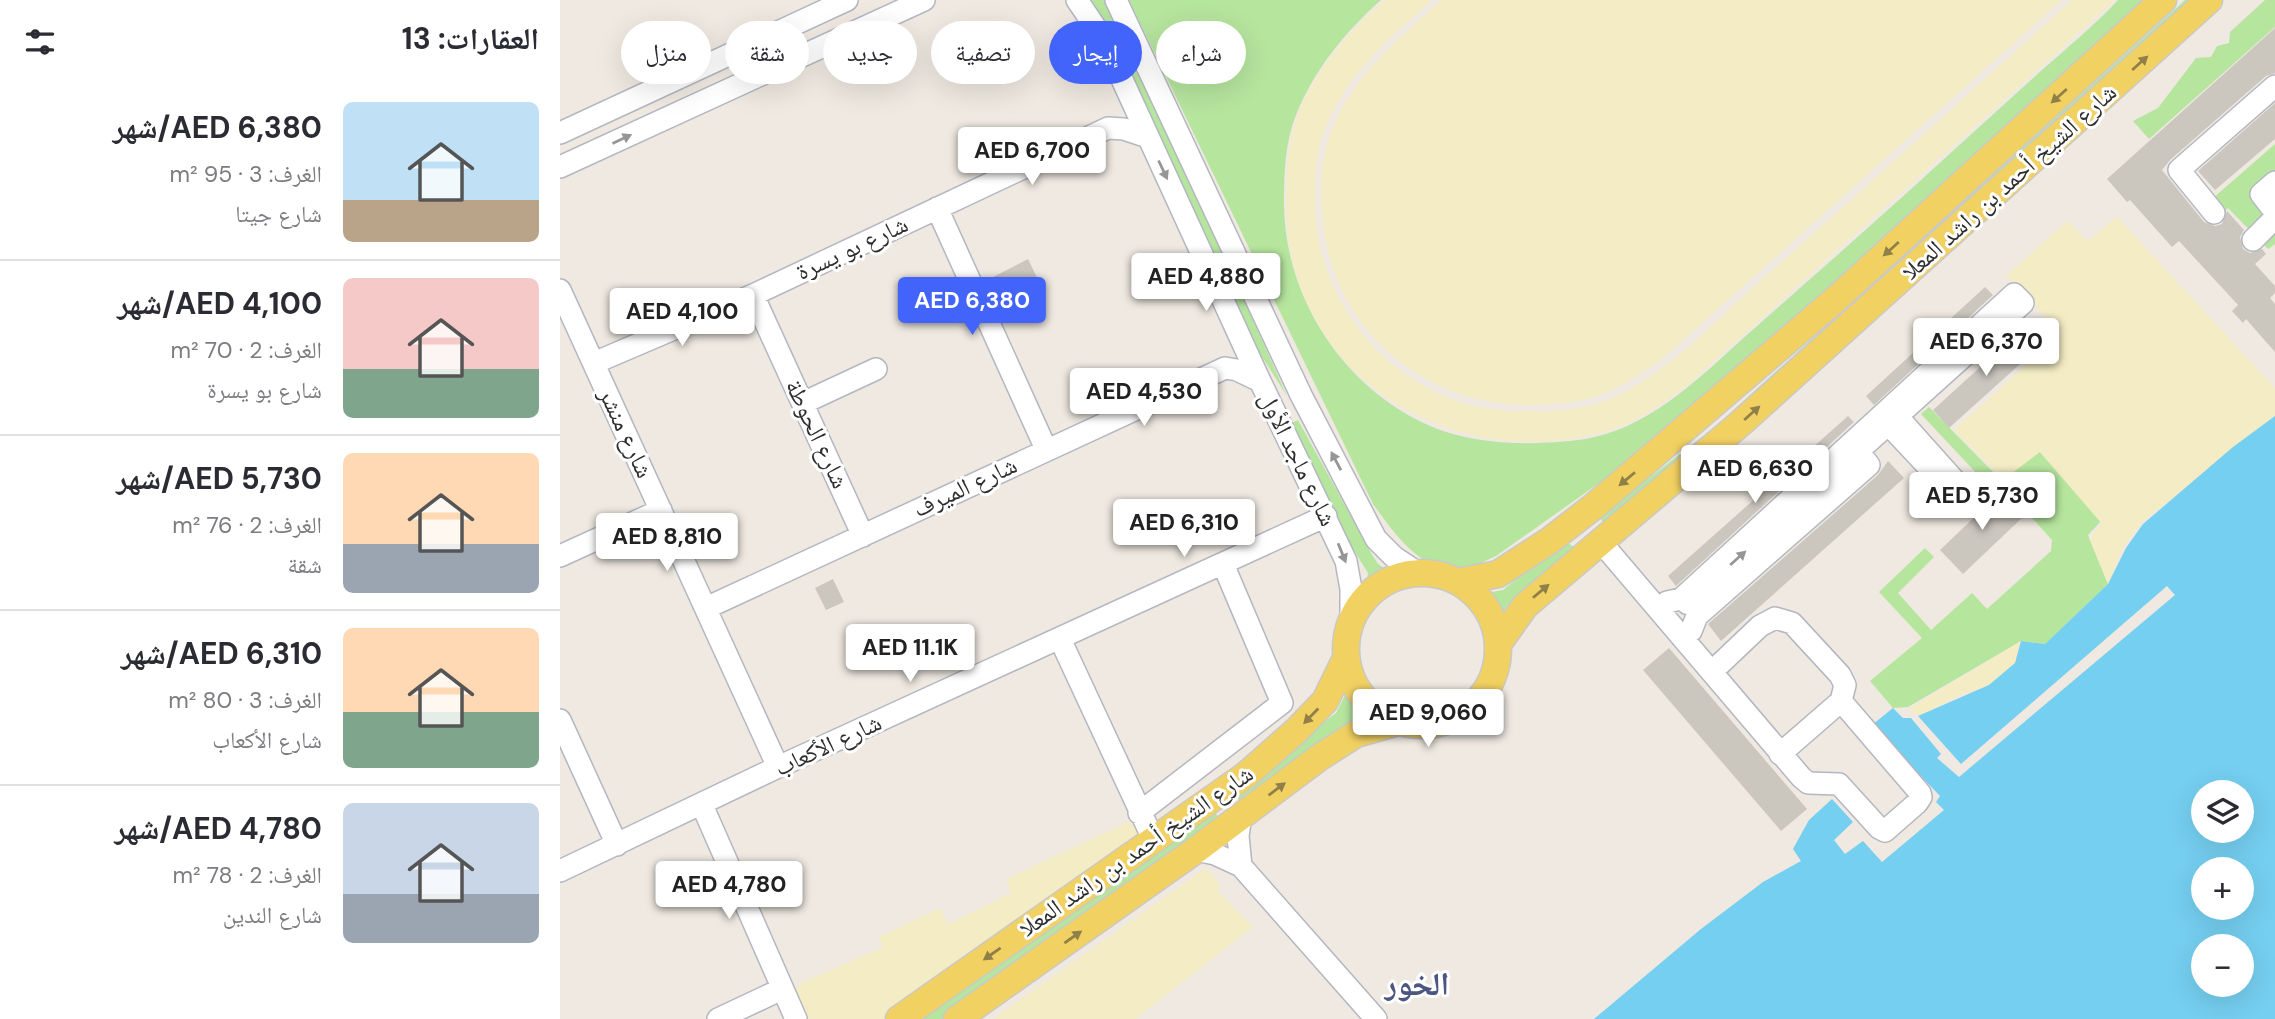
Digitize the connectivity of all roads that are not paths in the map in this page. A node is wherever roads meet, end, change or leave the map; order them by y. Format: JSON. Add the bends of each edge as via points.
{"nodes":[{"id":1,"x":847,"y":0,"type":"edge"},
{"id":2,"x":924,"y":0,"type":"edge"},
{"id":3,"x":1077,"y":0,"type":"edge"},
{"id":4,"x":1116,"y":0,"type":"edge"},
{"id":5,"x":2163,"y":0,"type":"edge"},
{"id":6,"x":2209,"y":0,"type":"edge"},
{"id":7,"x":2275,"y":86,"type":"edge"},
{"id":8,"x":1125,"y":88,"type":"junction"},
{"id":9,"x":1108,"y":128,"type":"junction"},
{"id":10,"x":560,"y":133,"type":"edge"},
{"id":11,"x":1147,"y":137,"type":"junction"},
{"id":12,"x":560,"y":167,"type":"edge"},
{"id":13,"x":2275,"y":183,"type":"edge"},
{"id":14,"x":937,"y":208,"type":"junction"},
{"id":15,"x":2275,"y":212,"type":"edge"},
{"id":16,"x":2214,"y":213,"type":"dead end"},
{"id":17,"x":2275,"y":218,"type":"edge"},
{"id":18,"x":2253,"y":240,"type":"dead end"},
{"id":19,"x":560,"y":290,"type":"edge"},
{"id":20,"x":753,"y":295,"type":"junction"},
{"id":21,"x":1238,"y":333,"type":"junction"},
{"id":22,"x":594,"y":363,"type":"junction"},
{"id":23,"x":1225,"y":368,"type":"junction"},
{"id":24,"x":876,"y":369,"type":"dead end"},
{"id":25,"x":1260,"y":381,"type":"junction"},
{"id":26,"x":803,"y":403,"type":"junction"},
{"id":27,"x":1888,"y":416,"type":"junction"},
{"id":28,"x":1855,"y":446,"type":"junction"},
{"id":29,"x":1046,"y":449,"type":"junction"},
{"id":30,"x":662,"y":510,"type":"junction"},
{"id":31,"x":1326,"y":516,"type":"junction"},
{"id":32,"x":863,"y":536,"type":"junction"},
{"id":33,"x":1605,"y":537,"type":"junction"},
{"id":34,"x":560,"y":556,"type":"edge"},
{"id":35,"x":1223,"y":564,"type":"junction"},
{"id":36,"x":1418,"y":573,"type":"junction"},
{"id":37,"x":1458,"y":582,"type":"junction"},
{"id":38,"x":706,"y":608,"type":"junction"},
{"id":39,"x":1679,"y":613,"type":"junction"},
{"id":40,"x":1351,"y":620,"type":"junction"},
{"id":41,"x":1060,"y":639,"type":"junction"},
{"id":42,"x":1498,"y":643,"type":"junction"},
{"id":43,"x":1346,"y":658,"type":"junction"},
{"id":44,"x":1721,"y":672,"type":"junction"},
{"id":45,"x":1837,"y":702,"type":"junction"},
{"id":46,"x":560,"y":720,"type":"edge"},
{"id":47,"x":1398,"y":722,"type":"junction"},
{"id":48,"x":1785,"y":746,"type":"junction"},
{"id":49,"x":778,"y":767,"type":"junction"},
{"id":50,"x":702,"y":805,"type":"junction"},
{"id":51,"x":1139,"y":813,"type":"junction"},
{"id":52,"x":1241,"y":816,"type":"junction"},
{"id":53,"x":1154,"y":841,"type":"junction"},
{"id":54,"x":617,"y":845,"type":"junction"},
{"id":55,"x":1195,"y":849,"type":"junction"},
{"id":56,"x":1241,"y":866,"type":"junction"},
{"id":57,"x":560,"y":871,"type":"edge"},
{"id":58,"x":782,"y":989,"type":"junction"},
{"id":59,"x":718,"y":1019,"type":"edge"},
{"id":60,"x":796,"y":1019,"type":"edge"},
{"id":61,"x":899,"y":1019,"type":"edge"},
{"id":62,"x":957,"y":1019,"type":"edge"},
{"id":63,"x":1376,"y":1019,"type":"edge"}],
"edges":[{"from":1,"to":10,"type":"street"},
{"from":12,"to":2,"type":"street","one_way":true},
{"from":3,"to":8,"type":"street","name":"شارع ماجد الأول","via":[[1104,40]]},
{"from":36,"to":4,"type":"street","name":"شارع ماجد الأول","one_way":true,"via":[[1376,539],[1301,395]]},
{"from":5,"to":37,"type":"main road","name":"شارع الشيخ أحمد بن راشد المعلا","one_way":true,"via":[[1836,299],[1603,499],[1497,574]]},
{"from":33,"to":6,"type":"main road","name":"شارع الشيخ أحمد بن راشد المعلا","one_way":true,"via":[[1858,319]]},
{"from":7,"to":16,"type":"street","via":[[2179,170]]},
{"from":8,"to":9,"type":"street"},
{"from":8,"to":11,"type":"street","name":"شارع ماجد الأول"},
{"from":9,"to":11,"type":"street"},
{"from":9,"to":14,"type":"street","name":"شارع بو يسرة"},
{"from":11,"to":21,"type":"street","name":"شارع ماجد الأول","one_way":true},
{"from":13,"to":15,"type":"street","via":[[2261,194]]},
{"from":14,"to":20,"type":"street","name":"شارع بو يسرة"},
{"from":14,"to":29,"type":"street"},
{"from":17,"to":18,"type":"street"},
{"from":19,"to":22,"type":"street","name":"شارع منشر"},
{"from":20,"to":22,"type":"street","name":"شارع بو يسرة"},
{"from":20,"to":26,"type":"street","name":"شارع الحوطة"},
{"from":21,"to":23,"type":"street"},
{"from":21,"to":25,"type":"street","name":"شارع ماجد الأول"},
{"from":22,"to":30,"type":"street","name":"شارع منشر"},
{"from":23,"to":25,"type":"street"},
{"from":23,"to":29,"type":"street","name":"شارع الميرف"},
{"from":24,"to":26,"type":"street"},
{"from":25,"to":31,"type":"street","name":"شارع ماجد الأول"},
{"from":26,"to":32,"type":"street","name":"شارع الحوطة"},
{"from":27,"to":27,"type":"street","via":[[2023,303],[2014,294]]},
{"from":27,"to":28,"type":"street"},
{"from":28,"to":39,"type":"street","one_way":true,"via":[[1681,599]]},
{"from":28,"to":39,"type":"street","via":[[1869,465]]},
{"from":29,"to":32,"type":"street","name":"شارع الميرف"},
{"from":30,"to":34,"type":"street"},
{"from":30,"to":38,"type":"street","name":"شارع منشر"},
{"from":31,"to":35,"type":"street","name":"شارع الأكعاب"},
{"from":31,"to":40,"type":"street","name":"شارع ماجد الأول","one_way":true,"via":[[1346,561],[1352,589]]},
{"from":32,"to":38,"type":"street","name":"شارع الميرف"},
{"from":33,"to":39,"type":"street"},
{"from":42,"to":33,"type":"main road","name":"شارع الشيخ أحمد بن راشد المعلا","one_way":true,"via":[[1525,606]]},
{"from":35,"to":41,"type":"street","name":"شارع الأكعاب"},
{"from":35,"to":51,"type":"street","via":[[1282,703]]},
{"from":36,"to":37,"type":"main road"},
{"from":36,"to":40,"type":"main road","via":[[1390,580],[1367,596]]},
{"from":37,"to":42,"type":"main road","via":[[1478,598],[1492,619]]},
{"from":38,"to":49,"type":"street","name":"شارع منشر"},
{"from":39,"to":44,"type":"street"},
{"from":39,"to":44,"type":"street"},
{"from":40,"to":43,"type":"main road"},
{"from":41,"to":49,"type":"street","name":"شارع الأكعاب"},
{"from":41,"to":51,"type":"street"},
{"from":42,"to":47,"type":"main road","via":[[1496,668],[1486,691],[1469,710],[1448,722],[1423,726]]},
{"from":43,"to":47,"type":"main road","via":[[1355,686],[1373,708]]},
{"from":43,"to":53,"type":"main road","name":"شارع الشيخ أحمد بن راشد المعلا","one_way":true,"via":[[1325,701],[1296,731],[1227,790]]},
{"from":44,"to":45,"type":"street","via":[[1767,620],[1784,619],[1843,679],[1845,690]]},
{"from":44,"to":48,"type":"street"},
{"from":45,"to":48,"type":"street"},
{"from":45,"to":48,"type":"street","via":[[1920,793],[1917,803],[1891,828],[1879,828],[1839,783],[1805,781]]},
{"from":46,"to":54,"type":"street"},
{"from":52,"to":47,"type":"main road","name":"شارع الشيخ أحمد بن راشد المعلا","one_way":true,"via":[[1356,734]]},
{"from":49,"to":50,"type":"street","name":"شارع الأكعاب"},
{"from":50,"to":54,"type":"street","name":"شارع الأكعاب"},
{"from":50,"to":58,"type":"street"},
{"from":51,"to":53,"type":"street"},
{"from":52,"to":55,"type":"main road","name":"شارع الشيخ أحمد بن راشد المعلا"},
{"from":52,"to":56,"type":"street"},
{"from":53,"to":61,"type":"main road","name":"شارع الشيخ أحمد بن راشد المعلا","one_way":true},
{"from":54,"to":57,"type":"street","name":"شارع الأكعاب"},
{"from":55,"to":56,"type":"street"},
{"from":62,"to":55,"type":"main road","name":"شارع الشيخ أحمد بن راشد المعلا","one_way":true},
{"from":56,"to":63,"type":"street"},
{"from":58,"to":59,"type":"street"},
{"from":58,"to":60,"type":"street"}]}
